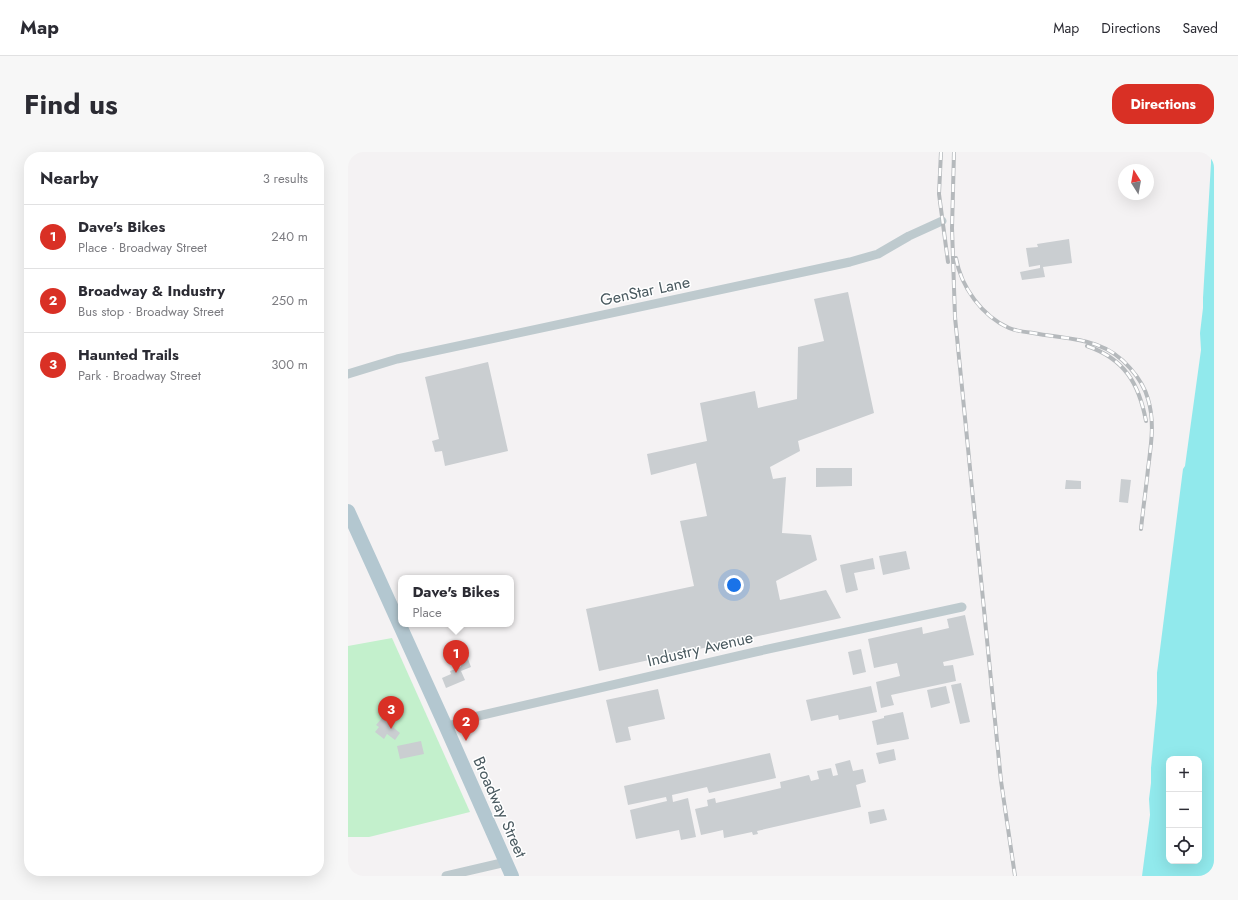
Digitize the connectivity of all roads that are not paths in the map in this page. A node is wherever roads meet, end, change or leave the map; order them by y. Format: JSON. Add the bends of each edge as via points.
{"nodes":[{"id":1,"x":942,"y":221,"type":"dead end"},
{"id":2,"x":348,"y":374,"type":"edge"},
{"id":3,"x":348,"y":511,"type":"edge"},
{"id":4,"x":962,"y":607,"type":"dead end"},
{"id":5,"x":398,"y":621,"type":"edge"},
{"id":6,"x":401,"y":627,"type":"edge"},
{"id":7,"x":446,"y":727,"type":"junction"},
{"id":8,"x":506,"y":862,"type":"junction"},
{"id":9,"x":446,"y":876,"type":"edge"},
{"id":10,"x":512,"y":876,"type":"edge"}],
"edges":[{"from":1,"to":2,"type":"street","name":"GenStar Lane","via":[[878,254],[850,262],[397,359]]},
{"from":3,"to":5,"type":"main road","name":"Broadway Street"},
{"from":4,"to":7,"type":"street","name":"Industry Avenue","via":[[474,717]]},
{"from":6,"to":7,"type":"main road","name":"Broadway Street"},
{"from":7,"to":8,"type":"main road","name":"Broadway Street"},
{"from":8,"to":9,"type":"street"},
{"from":8,"to":10,"type":"main road","name":"Broadway Street"}]}
